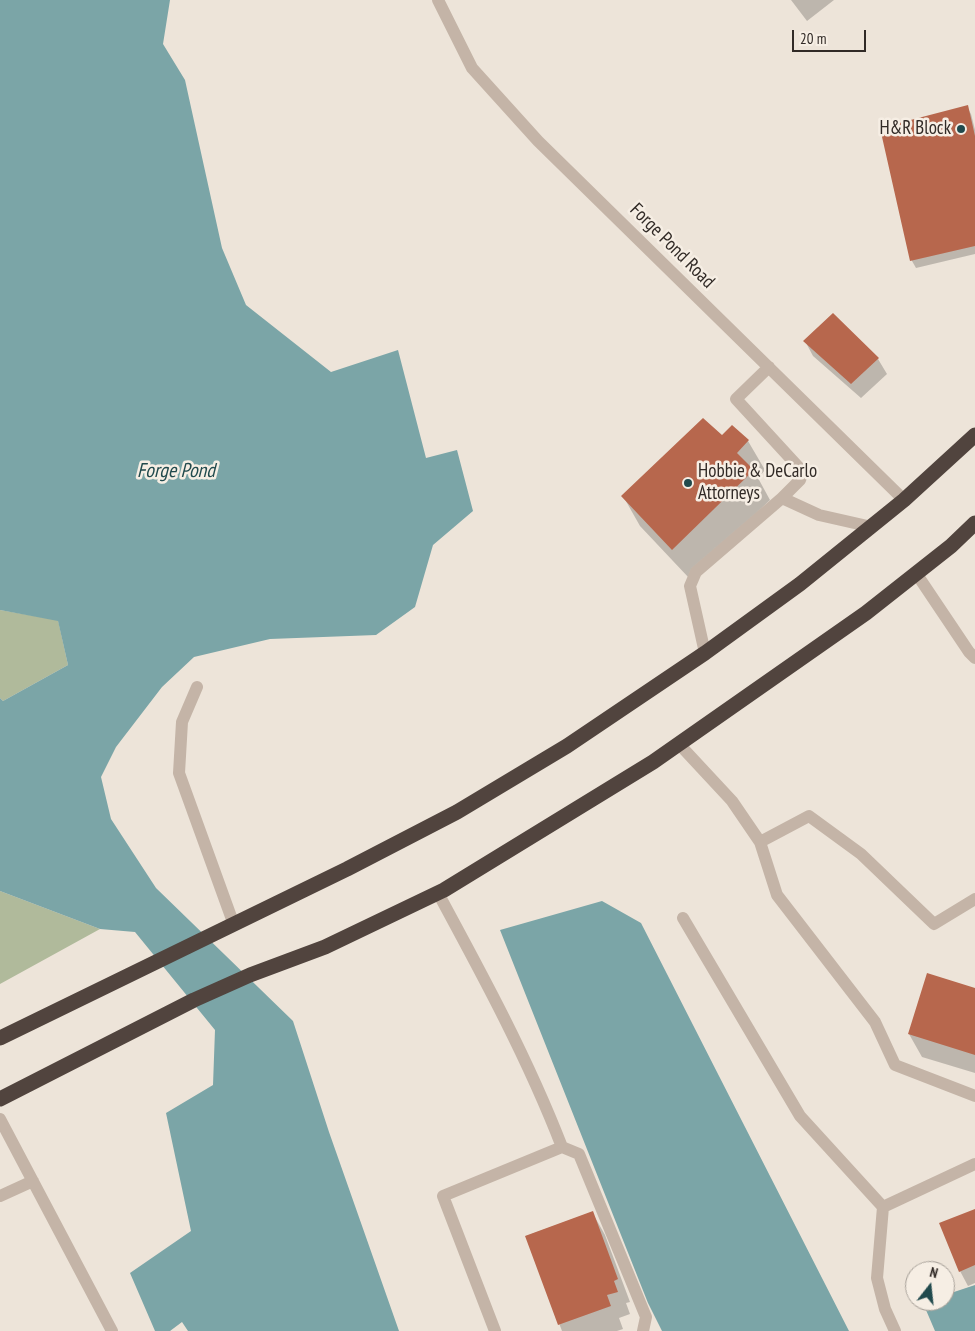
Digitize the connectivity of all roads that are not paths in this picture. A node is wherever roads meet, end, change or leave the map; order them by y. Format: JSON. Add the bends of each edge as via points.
{"nodes":[{"id":1,"x":438,"y":0,"type":"edge"},
{"id":2,"x":769,"y":367,"type":"junction"},
{"id":3,"x":975,"y":435,"type":"edge"},
{"id":4,"x":782,"y":498,"type":"junction"},
{"id":5,"x":904,"y":500,"type":"junction"},
{"id":6,"x":975,"y":524,"type":"edge"},
{"id":7,"x":872,"y":527,"type":"junction"},
{"id":8,"x":916,"y":573,"type":"junction"},
{"id":9,"x":705,"y":654,"type":"junction"},
{"id":10,"x":975,"y":658,"type":"edge"},
{"id":11,"x":197,"y":687,"type":"dead end"},
{"id":12,"x":679,"y":744,"type":"junction"},
{"id":13,"x":760,"y":842,"type":"junction"},
{"id":14,"x":438,"y":893,"type":"junction"},
{"id":15,"x":975,"y":899,"type":"edge"},
{"id":16,"x":683,"y":918,"type":"dead end"},
{"id":17,"x":234,"y":925,"type":"junction"},
{"id":18,"x":0,"y":1038,"type":"edge"},
{"id":19,"x":975,"y":1096,"type":"edge"},
{"id":20,"x":0,"y":1099,"type":"edge"},
{"id":21,"x":0,"y":1119,"type":"edge"},
{"id":22,"x":562,"y":1147,"type":"junction"},
{"id":23,"x":975,"y":1164,"type":"edge"},
{"id":24,"x":32,"y":1181,"type":"junction"},
{"id":25,"x":0,"y":1196,"type":"edge"},
{"id":26,"x":884,"y":1207,"type":"junction"},
{"id":27,"x":112,"y":1331,"type":"edge"},
{"id":28,"x":495,"y":1331,"type":"edge"},
{"id":29,"x":643,"y":1331,"type":"edge"},
{"id":30,"x":895,"y":1331,"type":"edge"}],
"edges":[{"from":1,"to":2,"type":"street","name":"Forge Pond Road","via":[[472,68],[538,141]]},
{"from":2,"to":4,"type":"street","via":[[736,400],[803,472],[800,480]]},
{"from":2,"to":5,"type":"street","name":"Forge Pond Road"},
{"from":3,"to":5,"type":"highway"},
{"from":4,"to":7,"type":"street","via":[[819,515]]},
{"from":4,"to":9,"type":"street","via":[[696,572],[690,586]]},
{"from":5,"to":7,"type":"highway"},
{"from":6,"to":8,"type":"highway"},
{"from":7,"to":9,"type":"highway"},
{"from":8,"to":10,"type":"street"},
{"from":8,"to":12,"type":"highway","via":[[866,613]]},
{"from":9,"to":17,"type":"highway","via":[[567,746],[457,812]]},
{"from":11,"to":17,"type":"street","via":[[182,722],[179,773]]},
{"from":12,"to":13,"type":"street","via":[[732,801]]},
{"from":12,"to":14,"type":"highway"},
{"from":13,"to":15,"type":"street","via":[[809,816],[861,854],[934,924]]},
{"from":13,"to":19,"type":"street","via":[[777,895],[875,1022],[895,1065]]},
{"from":14,"to":20,"type":"highway","via":[[325,948],[250,975],[194,1000]]},
{"from":14,"to":22,"type":"street","via":[[544,1098]]},
{"from":16,"to":26,"type":"street","via":[[800,1116]]},
{"from":17,"to":18,"type":"highway"},
{"from":21,"to":24,"type":"street"},
{"from":22,"to":28,"type":"street","via":[[443,1196]]},
{"from":22,"to":29,"type":"street","via":[[579,1154],[646,1317]]},
{"from":23,"to":26,"type":"street"},
{"from":24,"to":25,"type":"street"},
{"from":24,"to":27,"type":"street"},
{"from":26,"to":30,"type":"street","via":[[877,1278]]}]}
